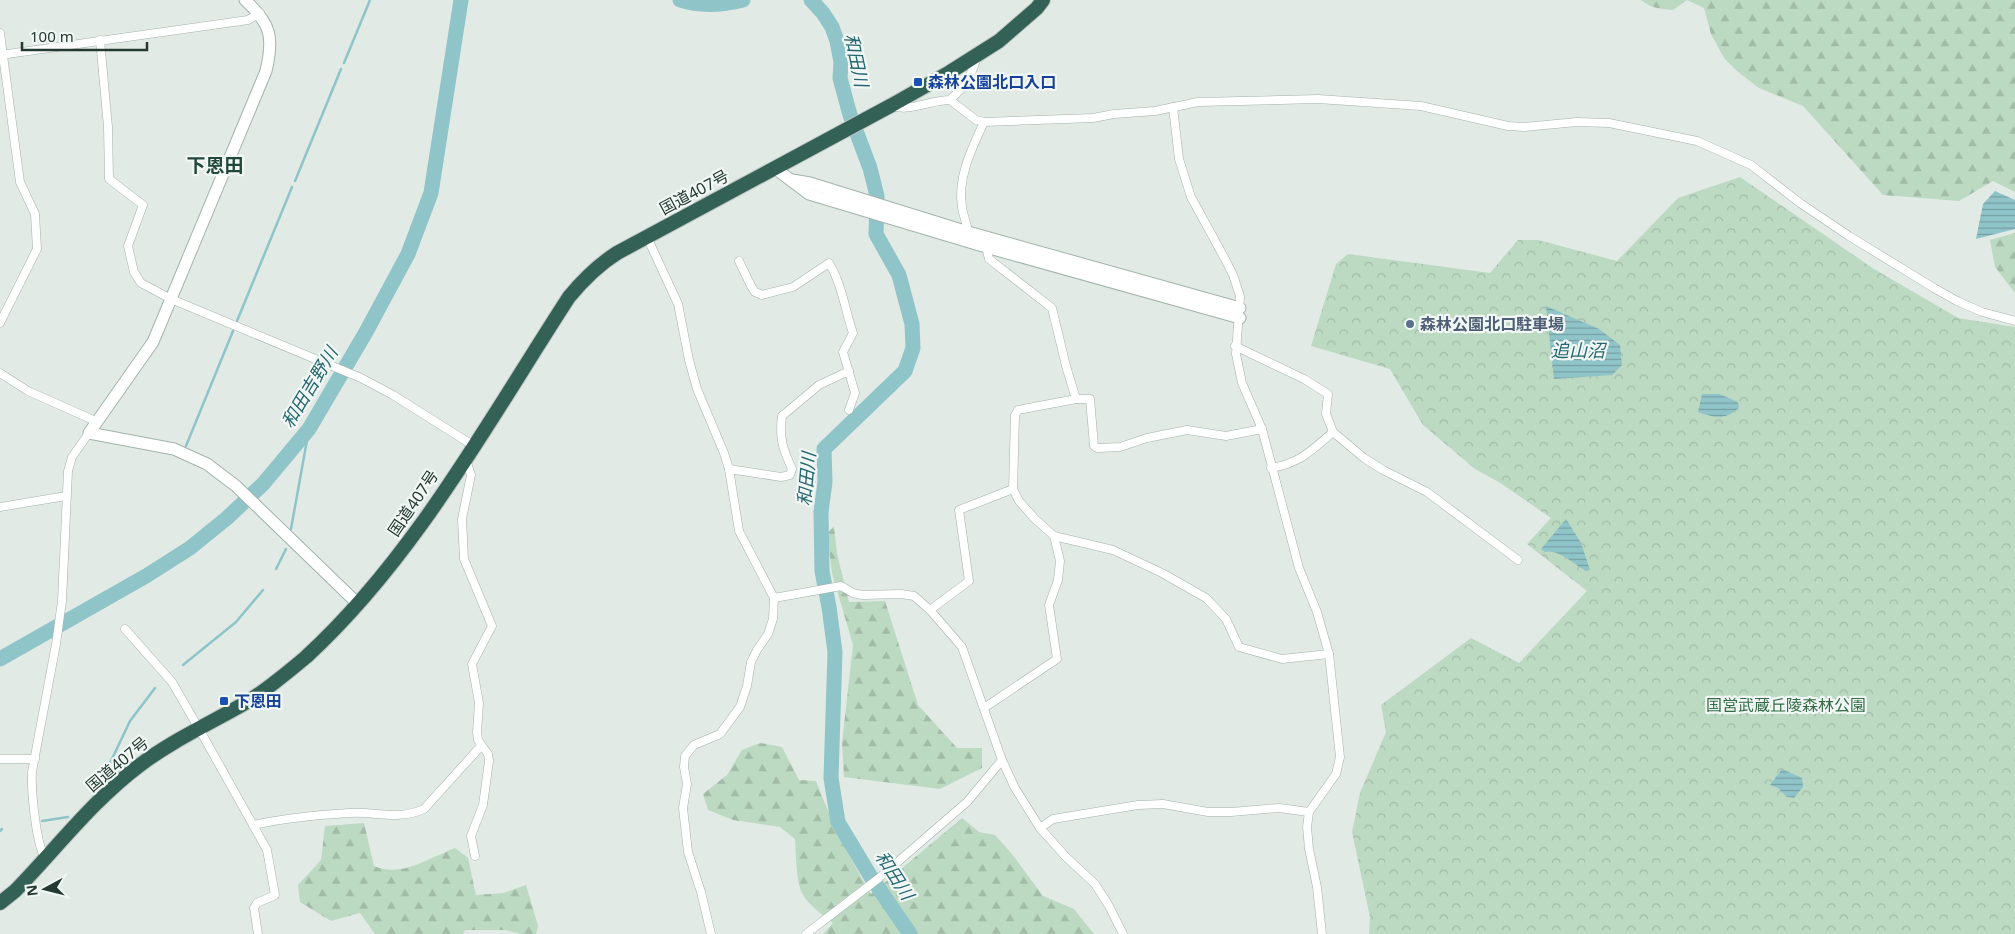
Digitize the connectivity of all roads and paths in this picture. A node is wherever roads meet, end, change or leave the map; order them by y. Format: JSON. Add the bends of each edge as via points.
{"nodes":[{"id":1,"x":245,"y":0,"type":"edge"},
{"id":2,"x":1043,"y":0,"type":"edge"},
{"id":3,"x":260,"y":13,"type":"junction"},
{"id":4,"x":0,"y":33,"type":"edge"},
{"id":5,"x":100,"y":40,"type":"junction"},
{"id":6,"x":1,"y":55,"type":"edge"},
{"id":7,"x":976,"y":55,"type":"junction"},
{"id":8,"x":950,"y":100,"type":"junction"},
{"id":9,"x":892,"y":106,"type":"junction"},
{"id":10,"x":1173,"y":107,"type":"junction"},
{"id":11,"x":984,"y":122,"type":"junction"},
{"id":12,"x":776,"y":169,"type":"junction"},
{"id":13,"x":967,"y":236,"type":"junction"},
{"id":14,"x":647,"y":237,"type":"junction"},
{"id":15,"x":986,"y":247,"type":"junction"},
{"id":16,"x":739,"y":261,"type":"dead end"},
{"id":17,"x":171,"y":299,"type":"junction"},
{"id":18,"x":1240,"y":313,"type":"junction"},
{"id":19,"x":2015,"y":321,"type":"edge"},
{"id":20,"x":0,"y":323,"type":"edge"},
{"id":21,"x":1235,"y":346,"type":"junction"},
{"id":22,"x":849,"y":371,"type":"junction"},
{"id":23,"x":0,"y":373,"type":"edge"},
{"id":24,"x":1076,"y":399,"type":"junction"},
{"id":25,"x":849,"y":410,"type":"dead end"},
{"id":26,"x":92,"y":428,"type":"junction"},
{"id":27,"x":1262,"y":429,"type":"junction"},
{"id":28,"x":1333,"y":432,"type":"junction"},
{"id":29,"x":474,"y":446,"type":"junction"},
{"id":30,"x":463,"y":461,"type":"junction"},
{"id":31,"x":729,"y":468,"type":"junction"},
{"id":32,"x":1271,"y":468,"type":"junction"},
{"id":33,"x":1013,"y":489,"type":"junction"},
{"id":34,"x":66,"y":496,"type":"junction"},
{"id":35,"x":1,"y":508,"type":"edge"},
{"id":36,"x":1054,"y":536,"type":"junction"},
{"id":37,"x":1518,"y":560,"type":"dead end"},
{"id":38,"x":774,"y":598,"type":"junction"},
{"id":39,"x":357,"y":603,"type":"junction"},
{"id":40,"x":930,"y":610,"type":"junction"},
{"id":41,"x":125,"y":629,"type":"dead end"},
{"id":42,"x":1329,"y":654,"type":"junction"},
{"id":43,"x":984,"y":708,"type":"junction"},
{"id":44,"x":198,"y":729,"type":"junction"},
{"id":45,"x":481,"y":746,"type":"junction"},
{"id":46,"x":0,"y":759,"type":"edge"},
{"id":47,"x":35,"y":759,"type":"junction"},
{"id":48,"x":1002,"y":760,"type":"junction"},
{"id":49,"x":1308,"y":812,"type":"junction"},
{"id":50,"x":253,"y":825,"type":"junction"},
{"id":51,"x":1040,"y":828,"type":"junction"},
{"id":52,"x":475,"y":856,"type":"dead end"},
{"id":53,"x":46,"y":859,"type":"junction"},
{"id":54,"x":0,"y":903,"type":"edge"},
{"id":55,"x":258,"y":934,"type":"edge"},
{"id":56,"x":711,"y":934,"type":"edge"},
{"id":57,"x":806,"y":934,"type":"edge"},
{"id":58,"x":1123,"y":934,"type":"edge"},
{"id":59,"x":1322,"y":934,"type":"edge"}],
"edges":[{"from":1,"to":3,"type":"street"},
{"from":2,"to":7,"type":"highway","via":[[1015,28]]},
{"from":3,"to":5,"type":"street","via":[[248,20]]},
{"from":3,"to":17,"type":"street","via":[[268,29],[270,44],[266,71]]},
{"from":4,"to":6,"type":"street"},
{"from":5,"to":6,"type":"street"},
{"from":5,"to":17,"type":"street","via":[[109,179],[142,205],[128,246],[134,272],[142,284]]},
{"from":6,"to":20,"type":"street","via":[[20,182],[35,214],[37,249]]},
{"from":7,"to":8,"type":"street","via":[[975,66]]},
{"from":7,"to":9,"type":"highway"},
{"from":8,"to":9,"type":"street","via":[[909,108]]},
{"from":8,"to":11,"type":"street","via":[[976,120]]},
{"from":9,"to":12,"type":"highway","name":"国道407号"},
{"from":10,"to":11,"type":"street","via":[[1092,118]]},
{"from":10,"to":18,"type":"street","via":[[1179,159],[1191,197],[1233,274],[1240,296]]},
{"from":10,"to":19,"type":"street","via":[[1198,102],[1349,100],[1421,106],[1508,126],[1609,123],[1697,140],[1751,165],[1849,236],[1949,297],[1982,312]]},
{"from":11,"to":13,"type":"street","via":[[968,157],[964,177],[962,206]]},
{"from":12,"to":13,"type":"street","via":[[788,179],[810,183]]},
{"from":12,"to":14,"type":"highway","name":"国道407号"},
{"from":13,"to":15,"type":"street"},
{"from":13,"to":18,"type":"street"},
{"from":14,"to":29,"type":"highway","name":"国道407号","via":[[604,262],[583,280]]},
{"from":14,"to":31,"type":"street","via":[[678,304],[697,389]]},
{"from":15,"to":18,"type":"street"},
{"from":15,"to":24,"type":"street","via":[[989,259],[1052,308]]},
{"from":16,"to":22,"type":"street","via":[[755,292],[762,295],[793,287],[829,263],[838,277],[853,333],[843,352]]},
{"from":17,"to":26,"type":"street","via":[[148,351]]},
{"from":17,"to":29,"type":"street","via":[[360,378]]},
{"from":18,"to":21,"type":"street"},
{"from":21,"to":27,"type":"street","via":[[1242,383]]},
{"from":21,"to":28,"type":"street","via":[[1328,394],[1326,414]]},
{"from":22,"to":25,"type":"street","via":[[855,393]]},
{"from":22,"to":31,"type":"street","via":[[819,385],[782,416],[780,432],[792,470],[790,475],[781,477]]},
{"from":23,"to":26,"type":"street","via":[[28,391],[91,419]]},
{"from":24,"to":27,"type":"street","via":[[1090,399],[1094,446],[1097,448],[1120,446],[1187,430],[1226,436]]},
{"from":24,"to":33,"type":"street","via":[[1018,410],[1015,415]]},
{"from":26,"to":34,"type":"street","via":[[72,458]]},
{"from":26,"to":39,"type":"street","via":[[184,452],[207,464],[262,510]]},
{"from":27,"to":32,"type":"street"},
{"from":28,"to":32,"type":"street","via":[[1308,454],[1289,465]]},
{"from":28,"to":37,"type":"street","via":[[1383,470],[1428,492]]},
{"from":29,"to":30,"type":"highway","name":"国道407号"},
{"from":30,"to":39,"type":"highway","name":"国道407号","via":[[410,540]]},
{"from":30,"to":45,"type":"street","via":[[471,475],[462,519],[464,559],[492,626],[472,664],[479,703],[477,732]]},
{"from":31,"to":38,"type":"street","via":[[740,531]]},
{"from":32,"to":42,"type":"street","via":[[1299,568],[1317,612]]},
{"from":33,"to":36,"type":"street","via":[[1019,501]]},
{"from":33,"to":40,"type":"street","via":[[959,510],[969,581]]},
{"from":34,"to":35,"type":"street"},
{"from":34,"to":47,"type":"street","via":[[62,601]]},
{"from":36,"to":42,"type":"street","via":[[1113,550],[1206,598],[1226,619],[1239,647],[1282,659]]},
{"from":36,"to":43,"type":"street","via":[[1060,561],[1050,606],[1057,659]]},
{"from":38,"to":40,"type":"street","via":[[841,586],[853,593],[909,595]]},
{"from":38,"to":56,"type":"street","via":[[773,619],[751,662],[740,707],[720,734],[694,745],[685,756],[688,784],[684,808],[688,852]]},
{"from":39,"to":44,"type":"highway","name":"国道407号","via":[[306,656],[272,685]]},
{"from":40,"to":43,"type":"street","via":[[962,647]]},
{"from":41,"to":44,"type":"street","via":[[172,682]]},
{"from":42,"to":49,"type":"street","via":[[1340,757],[1336,774]]},
{"from":43,"to":48,"type":"street"},
{"from":44,"to":50,"type":"street"},
{"from":44,"to":53,"type":"highway","name":"国道407号","via":[[124,777]]},
{"from":45,"to":50,"type":"street","via":[[424,808],[413,814],[350,813]]},
{"from":45,"to":52,"type":"street","via":[[489,761],[482,805],[471,836]]},
{"from":46,"to":47,"type":"street"},
{"from":47,"to":53,"type":"street","via":[[32,788],[41,853]]},
{"from":48,"to":51,"type":"street"},
{"from":48,"to":57,"type":"street","via":[[967,802],[879,878]]},
{"from":49,"to":51,"type":"street","via":[[1279,808],[1208,812],[1163,804],[1138,805],[1053,818]]},
{"from":49,"to":59,"type":"street","via":[[1309,849],[1318,887]]},
{"from":50,"to":55,"type":"street","via":[[267,850],[275,895],[257,902],[254,908]]},
{"from":51,"to":58,"type":"street","via":[[1095,884]]},
{"from":53,"to":54,"type":"highway","name":"国道407号"}]}
